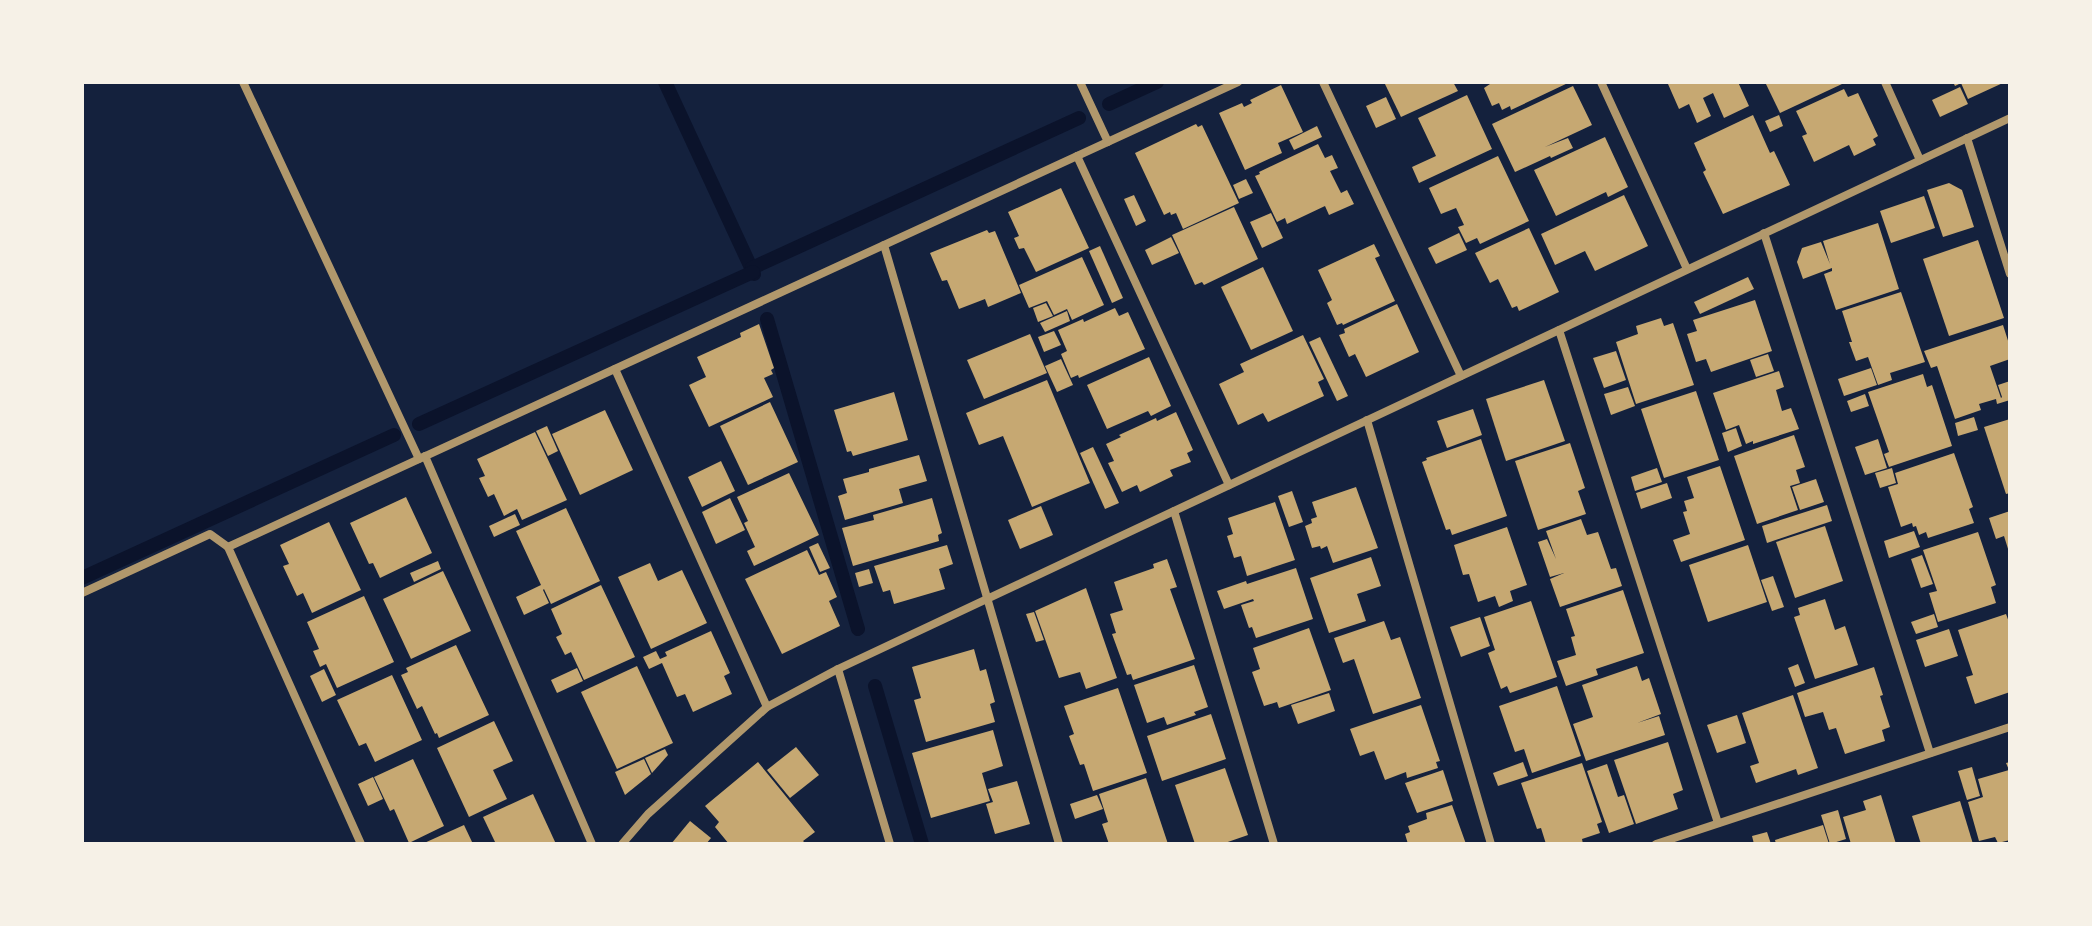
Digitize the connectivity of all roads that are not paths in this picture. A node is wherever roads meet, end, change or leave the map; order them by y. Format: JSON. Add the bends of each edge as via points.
{"nodes":[{"id":1,"x":243,"y":82,"type":"edge"},
{"id":2,"x":1080,"y":82,"type":"edge"},
{"id":3,"x":1238,"y":82,"type":"edge"},
{"id":4,"x":1323,"y":82,"type":"edge"},
{"id":5,"x":1601,"y":82,"type":"edge"},
{"id":6,"x":1885,"y":82,"type":"edge"},
{"id":7,"x":2010,"y":118,"type":"edge"},
{"id":8,"x":1967,"y":138,"type":"junction"},
{"id":9,"x":1108,"y":142,"type":"junction"},
{"id":10,"x":1077,"y":156,"type":"junction"},
{"id":11,"x":1920,"y":160,"type":"junction"},
{"id":12,"x":1764,"y":233,"type":"junction"},
{"id":13,"x":884,"y":245,"type":"junction"},
{"id":14,"x":1687,"y":269,"type":"junction"},
{"id":15,"x":2010,"y":274,"type":"edge"},
{"id":16,"x":1559,"y":330,"type":"junction"},
{"id":17,"x":615,"y":369,"type":"junction"},
{"id":18,"x":1461,"y":376,"type":"junction"},
{"id":19,"x":1367,"y":420,"type":"junction"},
{"id":20,"x":422,"y":458,"type":"junction"},
{"id":21,"x":1229,"y":485,"type":"junction"},
{"id":22,"x":1174,"y":511,"type":"junction"},
{"id":23,"x":228,"y":547,"type":"junction"},
{"id":24,"x":82,"y":593,"type":"edge"},
{"id":25,"x":988,"y":599,"type":"junction"},
{"id":26,"x":838,"y":669,"type":"junction"},
{"id":27,"x":767,"y":707,"type":"junction"},
{"id":28,"x":2010,"y":727,"type":"edge"},
{"id":29,"x":1930,"y":753,"type":"junction"},
{"id":30,"x":1718,"y":823,"type":"junction"},
{"id":31,"x":361,"y":844,"type":"edge"},
{"id":32,"x":592,"y":844,"type":"edge"},
{"id":33,"x":622,"y":844,"type":"edge"},
{"id":34,"x":890,"y":844,"type":"edge"},
{"id":35,"x":1059,"y":844,"type":"edge"},
{"id":36,"x":1274,"y":844,"type":"edge"},
{"id":37,"x":1491,"y":844,"type":"edge"},
{"id":38,"x":1656,"y":844,"type":"edge"}],
"edges":[{"from":1,"to":20,"type":"street"},
{"from":2,"to":9,"type":"street"},
{"from":3,"to":9,"type":"street"},
{"from":4,"to":18,"type":"street"},
{"from":5,"to":14,"type":"street"},
{"from":6,"to":11,"type":"street"},
{"from":7,"to":8,"type":"street"},
{"from":8,"to":11,"type":"street"},
{"from":8,"to":15,"type":"street"},
{"from":9,"to":10,"type":"street"},
{"from":10,"to":13,"type":"street"},
{"from":10,"to":21,"type":"street"},
{"from":11,"to":12,"type":"street"},
{"from":12,"to":14,"type":"street"},
{"from":12,"to":29,"type":"street"},
{"from":13,"to":17,"type":"street"},
{"from":13,"to":25,"type":"street"},
{"from":14,"to":16,"type":"street"},
{"from":16,"to":18,"type":"street"},
{"from":16,"to":30,"type":"street"},
{"from":17,"to":20,"type":"street"},
{"from":17,"to":27,"type":"street"},
{"from":18,"to":19,"type":"street"},
{"from":19,"to":21,"type":"street"},
{"from":19,"to":37,"type":"street"},
{"from":20,"to":23,"type":"street"},
{"from":20,"to":32,"type":"street"},
{"from":21,"to":22,"type":"street"},
{"from":22,"to":25,"type":"street"},
{"from":22,"to":36,"type":"street"},
{"from":23,"to":24,"type":"street","via":[[210,534]]},
{"from":23,"to":31,"type":"street"},
{"from":25,"to":26,"type":"street"},
{"from":25,"to":35,"type":"street"},
{"from":26,"to":27,"type":"street"},
{"from":26,"to":34,"type":"street"},
{"from":27,"to":33,"type":"street"},
{"from":28,"to":29,"type":"street"},
{"from":29,"to":30,"type":"street"},
{"from":30,"to":38,"type":"street"}]}
